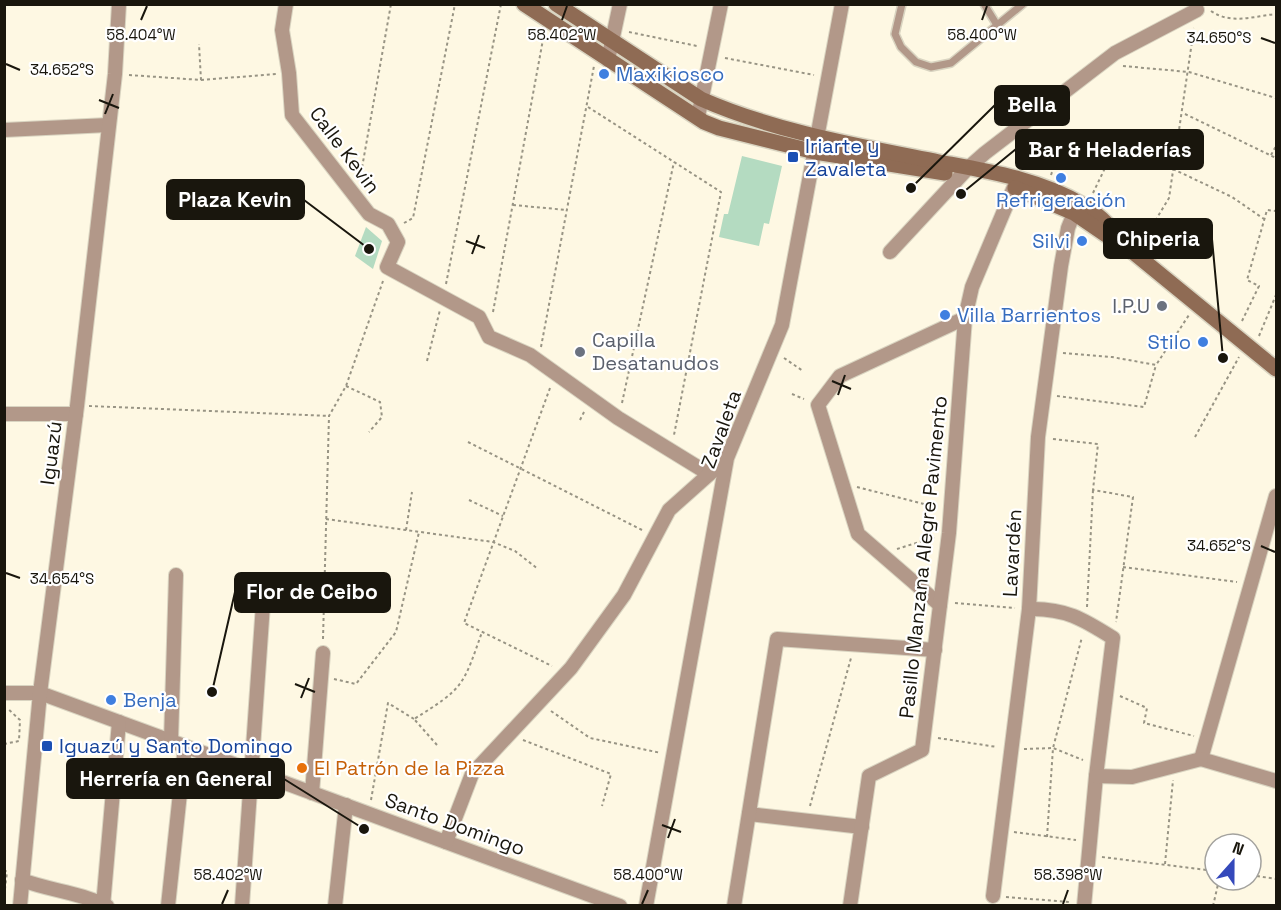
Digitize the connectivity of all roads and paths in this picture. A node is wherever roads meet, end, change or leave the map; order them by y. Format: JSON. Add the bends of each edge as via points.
{"nodes":[{"id":1,"x":119,"y":4,"type":"edge"},
{"id":2,"x":286,"y":4,"type":"edge"},
{"id":3,"x":391,"y":4,"type":"edge"},
{"id":4,"x":455,"y":4,"type":"edge"},
{"id":5,"x":501,"y":4,"type":"edge"},
{"id":6,"x":524,"y":4,"type":"edge"},
{"id":7,"x":556,"y":4,"type":"edge"},
{"id":8,"x":620,"y":4,"type":"edge"},
{"id":9,"x":721,"y":4,"type":"edge"},
{"id":10,"x":842,"y":4,"type":"edge"},
{"id":11,"x":902,"y":4,"type":"edge"},
{"id":12,"x":984,"y":4,"type":"edge"},
{"id":13,"x":1023,"y":4,"type":"edge"},
{"id":14,"x":1204,"y":11,"type":"junction"},
{"id":15,"x":1276,"y":14,"type":"edge"},
{"id":16,"x":547,"y":20,"type":"junction"},
{"id":17,"x":997,"y":25,"type":"junction"},
{"id":18,"x":614,"y":35,"type":"junction"},
{"id":19,"x":199,"y":44,"type":"dead end"},
{"id":20,"x":711,"y":52,"type":"junction"},
{"id":21,"x":602,"y":56,"type":"junction"},
{"id":22,"x":1113,"y":65,"type":"dead end"},
{"id":23,"x":1189,"y":72,"type":"junction"},
{"id":24,"x":289,"y":73,"type":"junction"},
{"id":25,"x":115,"y":74,"type":"junction"},
{"id":26,"x":829,"y":78,"type":"junction"},
{"id":27,"x":201,"y":80,"type":"junction"},
{"id":28,"x":1276,"y":98,"type":"edge"},
{"id":29,"x":701,"y":99,"type":"junction"},
{"id":30,"x":588,"y":107,"type":"junction"},
{"id":31,"x":1183,"y":113,"type":"junction"},
{"id":32,"x":698,"y":117,"type":"junction"},
{"id":33,"x":108,"y":125,"type":"junction"},
{"id":34,"x":4,"y":130,"type":"edge"},
{"id":35,"x":819,"y":136,"type":"junction"},
{"id":36,"x":1064,"y":138,"type":"dead end"},
{"id":37,"x":1109,"y":143,"type":"dead end"},
{"id":38,"x":1276,"y":146,"type":"edge"},
{"id":39,"x":815,"y":152,"type":"junction"},
{"id":40,"x":1271,"y":155,"type":"junction"},
{"id":41,"x":1276,"y":158,"type":"edge"},
{"id":42,"x":674,"y":162,"type":"junction"},
{"id":43,"x":1173,"y":169,"type":"junction"},
{"id":44,"x":964,"y":171,"type":"junction"},
{"id":45,"x":1014,"y":187,"type":"junction"},
{"id":46,"x":1047,"y":188,"type":"junction"},
{"id":47,"x":357,"y":197,"type":"junction"},
{"id":48,"x":513,"y":205,"type":"junction"},
{"id":49,"x":568,"y":210,"type":"junction"},
{"id":50,"x":1080,"y":210,"type":"junction"},
{"id":51,"x":1276,"y":211,"type":"edge"},
{"id":52,"x":1264,"y":219,"type":"junction"},
{"id":53,"x":391,"y":229,"type":"junction"},
{"id":54,"x":1132,"y":251,"type":"junction"},
{"id":55,"x":890,"y":252,"type":"dead end"},
{"id":56,"x":387,"y":267,"type":"junction"},
{"id":57,"x":1276,"y":295,"type":"edge"},
{"id":58,"x":444,"y":298,"type":"junction"},
{"id":59,"x":1197,"y":303,"type":"junction"},
{"id":60,"x":965,"y":318,"type":"junction"},
{"id":61,"x":489,"y":337,"type":"junction"},
{"id":62,"x":1245,"y":343,"type":"junction"},
{"id":63,"x":772,"y":350,"type":"junction"},
{"id":64,"x":1048,"y":352,"type":"junction"},
{"id":65,"x":427,"y":361,"type":"dead end"},
{"id":66,"x":538,"y":362,"type":"junction"},
{"id":67,"x":1156,"y":364,"type":"junction"},
{"id":68,"x":1276,"y":369,"type":"edge"},
{"id":69,"x":803,"y":370,"type":"dead end"},
{"id":70,"x":555,"y":374,"type":"junction"},
{"id":71,"x":346,"y":386,"type":"junction"},
{"id":72,"x":1045,"y":395,"type":"junction"},
{"id":73,"x":76,"y":410,"type":"junction"},
{"id":74,"x":4,"y":414,"type":"edge"},
{"id":75,"x":329,"y":416,"type":"junction"},
{"id":76,"x":618,"y":418,"type":"junction"},
{"id":77,"x":369,"y":432,"type":"dead end"},
{"id":78,"x":1038,"y":437,"type":"junction"},
{"id":79,"x":1195,"y":437,"type":"dead end"},
{"id":80,"x":468,"y":442,"type":"dead end"},
{"id":81,"x":671,"y":451,"type":"junction"},
{"id":82,"x":727,"y":458,"type":"junction"},
{"id":83,"x":520,"y":468,"type":"junction"},
{"id":84,"x":709,"y":474,"type":"junction"},
{"id":85,"x":843,"y":484,"type":"junction"},
{"id":86,"x":1093,"y":490,"type":"junction"},
{"id":87,"x":412,"y":492,"type":"dead end"},
{"id":88,"x":1276,"y":496,"type":"edge"},
{"id":89,"x":469,"y":500,"type":"dead end"},
{"id":90,"x":951,"y":511,"type":"junction"},
{"id":91,"x":502,"y":516,"type":"junction"},
{"id":92,"x":326,"y":519,"type":"junction"},
{"id":93,"x":406,"y":530,"type":"junction"},
{"id":94,"x":419,"y":532,"type":"junction"},
{"id":95,"x":949,"y":533,"type":"junction"},
{"id":96,"x":655,"y":536,"type":"junction"},
{"id":97,"x":493,"y":542,"type":"junction"},
{"id":98,"x":880,"y":555,"type":"junction"},
{"id":99,"x":1123,"y":567,"type":"junction"},
{"id":100,"x":538,"y":569,"type":"dead end"},
{"id":101,"x":176,"y":575,"type":"dead end"},
{"id":102,"x":1251,"y":584,"type":"junction"},
{"id":103,"x":264,"y":590,"type":"dead end"},
{"id":104,"x":940,"y":603,"type":"junction"},
{"id":105,"x":1029,"y":609,"type":"junction"},
{"id":106,"x":1086,"y":621,"type":"junction"},
{"id":107,"x":482,"y":632,"type":"junction"},
{"id":108,"x":1113,"y":638,"type":"junction"},
{"id":109,"x":855,"y":644,"type":"junction"},
{"id":110,"x":935,"y":650,"type":"junction"},
{"id":111,"x":323,"y":652,"type":"joint"},
{"id":112,"x":566,"y":673,"type":"junction"},
{"id":113,"x":322,"y":676,"type":"junction"},
{"id":114,"x":1107,"y":690,"type":"junction"},
{"id":115,"x":4,"y":693,"type":"edge"},
{"id":116,"x":40,"y":693,"type":"junction"},
{"id":117,"x":538,"y":703,"type":"junction"},
{"id":118,"x":4,"y":708,"type":"edge"},
{"id":119,"x":414,"y":719,"type":"junction"},
{"id":120,"x":119,"y":722,"type":"junction"},
{"id":121,"x":509,"y":734,"type":"junction"},
{"id":122,"x":924,"y":736,"type":"junction"},
{"id":123,"x":1207,"y":739,"type":"junction"},
{"id":124,"x":171,"y":741,"type":"junction"},
{"id":125,"x":4,"y":744,"type":"edge"},
{"id":126,"x":437,"y":745,"type":"dead end"},
{"id":127,"x":185,"y":746,"type":"junction"},
{"id":128,"x":1053,"y":748,"type":"junction"},
{"id":129,"x":1012,"y":750,"type":"junction"},
{"id":130,"x":673,"y":755,"type":"junction"},
{"id":131,"x":1201,"y":759,"type":"junction"},
{"id":132,"x":1175,"y":766,"type":"junction"},
{"id":133,"x":1096,"y":770,"type":"junction"},
{"id":134,"x":253,"y":771,"type":"junction"},
{"id":135,"x":1276,"y":781,"type":"edge"},
{"id":136,"x":312,"y":793,"type":"junction"},
{"id":137,"x":345,"y":805,"type":"junction"},
{"id":138,"x":602,"y":806,"type":"dead end"},
{"id":139,"x":369,"y":813,"type":"junction"},
{"id":140,"x":749,"y":814,"type":"junction"},
{"id":141,"x":806,"y":820,"type":"junction"},
{"id":142,"x":862,"y":827,"type":"junction"},
{"id":143,"x":1002,"y":831,"type":"junction"},
{"id":144,"x":1047,"y":837,"type":"junction"},
{"id":145,"x":446,"y":842,"type":"junction"},
{"id":146,"x":1090,"y":849,"type":"junction"},
{"id":147,"x":1165,"y":865,"type":"junction"},
{"id":148,"x":4,"y":870,"type":"edge"},
{"id":149,"x":1203,"y":870,"type":"edge"},
{"id":150,"x":22,"y":880,"type":"junction"},
{"id":151,"x":993,"y":896,"type":"joint"},
{"id":152,"x":4,"y":897,"type":"edge"},
{"id":153,"x":1084,"y":904,"type":"edge"},
{"id":154,"x":104,"y":905,"type":"edge"},
{"id":155,"x":20,"y":906,"type":"edge"},
{"id":156,"x":168,"y":906,"type":"edge"},
{"id":157,"x":242,"y":906,"type":"edge"},
{"id":158,"x":335,"y":906,"type":"edge"},
{"id":159,"x":620,"y":906,"type":"edge"},
{"id":160,"x":646,"y":906,"type":"edge"},
{"id":161,"x":734,"y":906,"type":"edge"},
{"id":162,"x":850,"y":906,"type":"edge"}],
"edges":[{"from":1,"to":25,"type":"street","name":"Iguazú"},
{"from":2,"to":24,"type":"street","name":"Calle Kevin","via":[[282,30]]},
{"from":3,"to":47,"type":"path"},
{"from":4,"to":53,"type":"path","via":[[413,218]]},
{"from":5,"to":58,"type":"path"},
{"from":6,"to":16,"type":"main road"},
{"from":7,"to":18,"type":"main road"},
{"from":8,"to":18,"type":"street"},
{"from":9,"to":20,"type":"street"},
{"from":10,"to":26,"type":"street","name":"Zavaleta"},
{"from":11,"to":17,"type":"lane","via":[[895,34],[916,62],[932,67],[951,63]]},
{"from":12,"to":17,"type":"lane"},
{"from":13,"to":17,"type":"lane"},
{"from":14,"to":15,"type":"path","via":[[1222,19]]},
{"from":14,"to":23,"type":"path"},
{"from":14,"to":44,"type":"street","via":[[1157,29],[1106,59]]},
{"from":16,"to":21,"type":"main road"},
{"from":16,"to":48,"type":"path"},
{"from":18,"to":20,"type":"path"},
{"from":18,"to":21,"type":"street"},
{"from":18,"to":29,"type":"main road"},
{"from":19,"to":27,"type":"path"},
{"from":20,"to":26,"type":"path"},
{"from":20,"to":29,"type":"street"},
{"from":21,"to":30,"type":"path"},
{"from":21,"to":32,"type":"main road"},
{"from":22,"to":23,"type":"path"},
{"from":23,"to":28,"type":"path"},
{"from":23,"to":31,"type":"path"},
{"from":24,"to":27,"type":"path"},
{"from":24,"to":47,"type":"street","name":"Calle Kevin","via":[[292,115]]},
{"from":25,"to":27,"type":"path"},
{"from":25,"to":33,"type":"street","name":"Iguazú"},
{"from":26,"to":35,"type":"street","name":"Zavaleta"},
{"from":29,"to":32,"type":"street"},
{"from":29,"to":35,"type":"main road"},
{"from":30,"to":42,"type":"path"},
{"from":30,"to":49,"type":"path"},
{"from":31,"to":40,"type":"path"},
{"from":31,"to":43,"type":"path"},
{"from":32,"to":39,"type":"main road","via":[[732,133]]},
{"from":33,"to":34,"type":"street"},
{"from":33,"to":73,"type":"street","name":"Iguazú"},
{"from":35,"to":39,"type":"street","name":"Zavaleta"},
{"from":35,"to":44,"type":"main road"},
{"from":36,"to":46,"type":"path"},
{"from":37,"to":50,"type":"path","via":[[1104,157],[1106,166]]},
{"from":38,"to":40,"type":"path"},
{"from":39,"to":44,"type":"main road"},
{"from":39,"to":63,"type":"street","name":"Zavaleta","via":[[782,325]]},
{"from":40,"to":41,"type":"path"},
{"from":42,"to":76,"type":"path"},
{"from":42,"to":81,"type":"path","via":[[722,192]]},
{"from":43,"to":52,"type":"path","via":[[1232,197]]},
{"from":43,"to":54,"type":"path","via":[[1168,198]]},
{"from":44,"to":45,"type":"main road"},
{"from":44,"to":46,"type":"main road"},
{"from":44,"to":55,"type":"street"},
{"from":45,"to":50,"type":"main road"},
{"from":45,"to":60,"type":"street","name":"Pasillo Manzana Alegre Pavimento","via":[[972,287]]},
{"from":46,"to":50,"type":"main road"},
{"from":47,"to":53,"type":"street","name":"Calle Kevin","via":[[369,214]]},
{"from":48,"to":49,"type":"path"},
{"from":48,"to":61,"type":"path"},
{"from":49,"to":66,"type":"path"},
{"from":50,"to":54,"type":"main road","via":[[1112,228]]},
{"from":50,"to":64,"type":"street","name":"Lavardén","via":[[1065,242]]},
{"from":51,"to":52,"type":"path","via":[[1267,210]]},
{"from":52,"to":62,"type":"path","via":[[1247,280],[1259,286]]},
{"from":53,"to":56,"type":"street","via":[[398,242]]},
{"from":54,"to":59,"type":"main road"},
{"from":56,"to":58,"type":"street"},
{"from":56,"to":71,"type":"path"},
{"from":57,"to":62,"type":"path"},
{"from":58,"to":61,"type":"street","via":[[479,317]]},
{"from":58,"to":65,"type":"path"},
{"from":59,"to":62,"type":"main road"},
{"from":59,"to":67,"type":"path"},
{"from":60,"to":85,"type":"street","via":[[840,376],[818,405]]},
{"from":60,"to":90,"type":"street","name":"Pasillo Manzana Alegre Pavimento"},
{"from":61,"to":66,"type":"street"},
{"from":62,"to":68,"type":"main road"},
{"from":62,"to":79,"type":"path"},
{"from":63,"to":69,"type":"path"},
{"from":63,"to":82,"type":"street","name":"Zavaleta"},
{"from":64,"to":67,"type":"path"},
{"from":64,"to":72,"type":"street","name":"Lavardén"},
{"from":66,"to":70,"type":"street"},
{"from":67,"to":72,"type":"path","via":[[1144,407]]},
{"from":70,"to":76,"type":"street"},
{"from":70,"to":83,"type":"path"},
{"from":71,"to":75,"type":"path"},
{"from":71,"to":77,"type":"path","via":[[380,402],[382,417]]},
{"from":72,"to":78,"type":"street","name":"Lavardén"},
{"from":73,"to":74,"type":"street"},
{"from":73,"to":75,"type":"path"},
{"from":73,"to":116,"type":"street","name":"Iguazú"},
{"from":75,"to":92,"type":"path"},
{"from":76,"to":81,"type":"street"},
{"from":78,"to":86,"type":"path","via":[[1098,444]]},
{"from":78,"to":105,"type":"street","name":"Lavardén"},
{"from":80,"to":83,"type":"path"},
{"from":81,"to":84,"type":"street"},
{"from":82,"to":84,"type":"street"},
{"from":82,"to":130,"type":"street","name":"Zavaleta"},
{"from":83,"to":91,"type":"path"},
{"from":83,"to":96,"type":"path"},
{"from":84,"to":96,"type":"street","via":[[669,510]]},
{"from":85,"to":90,"type":"path"},
{"from":85,"to":98,"type":"street","via":[[858,534]]},
{"from":86,"to":99,"type":"path","via":[[1133,497]]},
{"from":86,"to":106,"type":"path"},
{"from":87,"to":93,"type":"path"},
{"from":88,"to":102,"type":"street"},
{"from":89,"to":91,"type":"path"},
{"from":90,"to":95,"type":"street","name":"Pasillo Manzana Alegre Pavimento"},
{"from":91,"to":97,"type":"path"},
{"from":92,"to":93,"type":"path"},
{"from":92,"to":111,"type":"path"},
{"from":93,"to":94,"type":"path"},
{"from":94,"to":97,"type":"path"},
{"from":94,"to":113,"type":"path","via":[[396,632],[356,684]]},
{"from":95,"to":98,"type":"path"},
{"from":95,"to":104,"type":"street","name":"Pasillo Manzana Alegre Pavimento"},
{"from":96,"to":112,"type":"street","via":[[624,595]]},
{"from":97,"to":100,"type":"path","via":[[515,551]]},
{"from":97,"to":107,"type":"path","via":[[464,623]]},
{"from":98,"to":104,"type":"street"},
{"from":99,"to":102,"type":"path"},
{"from":99,"to":108,"type":"path"},
{"from":101,"to":124,"type":"street"},
{"from":102,"to":123,"type":"street"},
{"from":103,"to":134,"type":"street"},
{"from":104,"to":105,"type":"path"},
{"from":104,"to":110,"type":"street","name":"Pasillo Manzana Alegre Pavimento"},
{"from":105,"to":106,"type":"street","via":[[1053,608]]},
{"from":105,"to":129,"type":"street","name":"Lavardén"},
{"from":106,"to":108,"type":"street"},
{"from":106,"to":128,"type":"path"},
{"from":107,"to":112,"type":"path"},
{"from":107,"to":119,"type":"path","via":[[465,679],[452,696]]},
{"from":108,"to":114,"type":"street"},
{"from":109,"to":110,"type":"street"},
{"from":109,"to":140,"type":"street","via":[[777,639]]},
{"from":109,"to":141,"type":"path"},
{"from":110,"to":122,"type":"street","name":"Pasillo Manzana Alegre Pavimento"},
{"from":111,"to":113,"type":"street"},
{"from":112,"to":117,"type":"street"},
{"from":113,"to":136,"type":"street"},
{"from":114,"to":123,"type":"path","via":[[1147,708],[1144,723]]},
{"from":114,"to":133,"type":"street"},
{"from":115,"to":116,"type":"street","name":"Santo Domingo"},
{"from":116,"to":120,"type":"street","name":"Santo Domingo"},
{"from":116,"to":150,"type":"street","name":"Iguazú"},
{"from":117,"to":121,"type":"street"},
{"from":117,"to":130,"type":"path","via":[[590,738]]},
{"from":118,"to":125,"type":"path","via":[[20,720],[19,741]]},
{"from":119,"to":126,"type":"path"},
{"from":119,"to":139,"type":"path","via":[[388,703]]},
{"from":120,"to":124,"type":"street","name":"Santo Domingo"},
{"from":120,"to":154,"type":"street"},
{"from":121,"to":138,"type":"path","via":[[611,774]]},
{"from":121,"to":145,"type":"street","via":[[472,774]]},
{"from":122,"to":129,"type":"path"},
{"from":122,"to":142,"type":"street","name":"Pasillo Manzana Alegre Pavimento","via":[[922,750],[869,776]]},
{"from":123,"to":131,"type":"street"},
{"from":124,"to":127,"type":"street","name":"Santo Domingo"},
{"from":127,"to":134,"type":"street","name":"Santo Domingo"},
{"from":127,"to":156,"type":"street"},
{"from":128,"to":129,"type":"path"},
{"from":128,"to":133,"type":"path"},
{"from":128,"to":144,"type":"path"},
{"from":129,"to":143,"type":"street","name":"Lavardén"},
{"from":130,"to":160,"type":"street","name":"Zavaleta"},
{"from":131,"to":132,"type":"street"},
{"from":131,"to":135,"type":"street"},
{"from":132,"to":133,"type":"street","via":[[1132,777]]},
{"from":132,"to":147,"type":"path"},
{"from":133,"to":146,"type":"street"},
{"from":134,"to":136,"type":"street","name":"Santo Domingo"},
{"from":134,"to":157,"type":"street"},
{"from":136,"to":137,"type":"street","name":"Santo Domingo"},
{"from":137,"to":139,"type":"street","name":"Santo Domingo"},
{"from":137,"to":158,"type":"street"},
{"from":139,"to":145,"type":"street","name":"Santo Domingo"},
{"from":140,"to":141,"type":"street"},
{"from":140,"to":161,"type":"street"},
{"from":141,"to":142,"type":"street"},
{"from":142,"to":162,"type":"street","name":"Pasillo Manzana Alegre Pavimento"},
{"from":143,"to":144,"type":"path"},
{"from":143,"to":151,"type":"street","name":"Lavardén"},
{"from":144,"to":146,"type":"path"},
{"from":145,"to":159,"type":"street","name":"Santo Domingo"},
{"from":146,"to":147,"type":"path"},
{"from":146,"to":153,"type":"street"},
{"from":147,"to":149,"type":"path"},
{"from":148,"to":152,"type":"path"},
{"from":150,"to":154,"type":"street","via":[[49,891],[69,891]]},
{"from":150,"to":155,"type":"street","name":"Iguazú"},
{"from":151,"to":153,"type":"path"}]}
